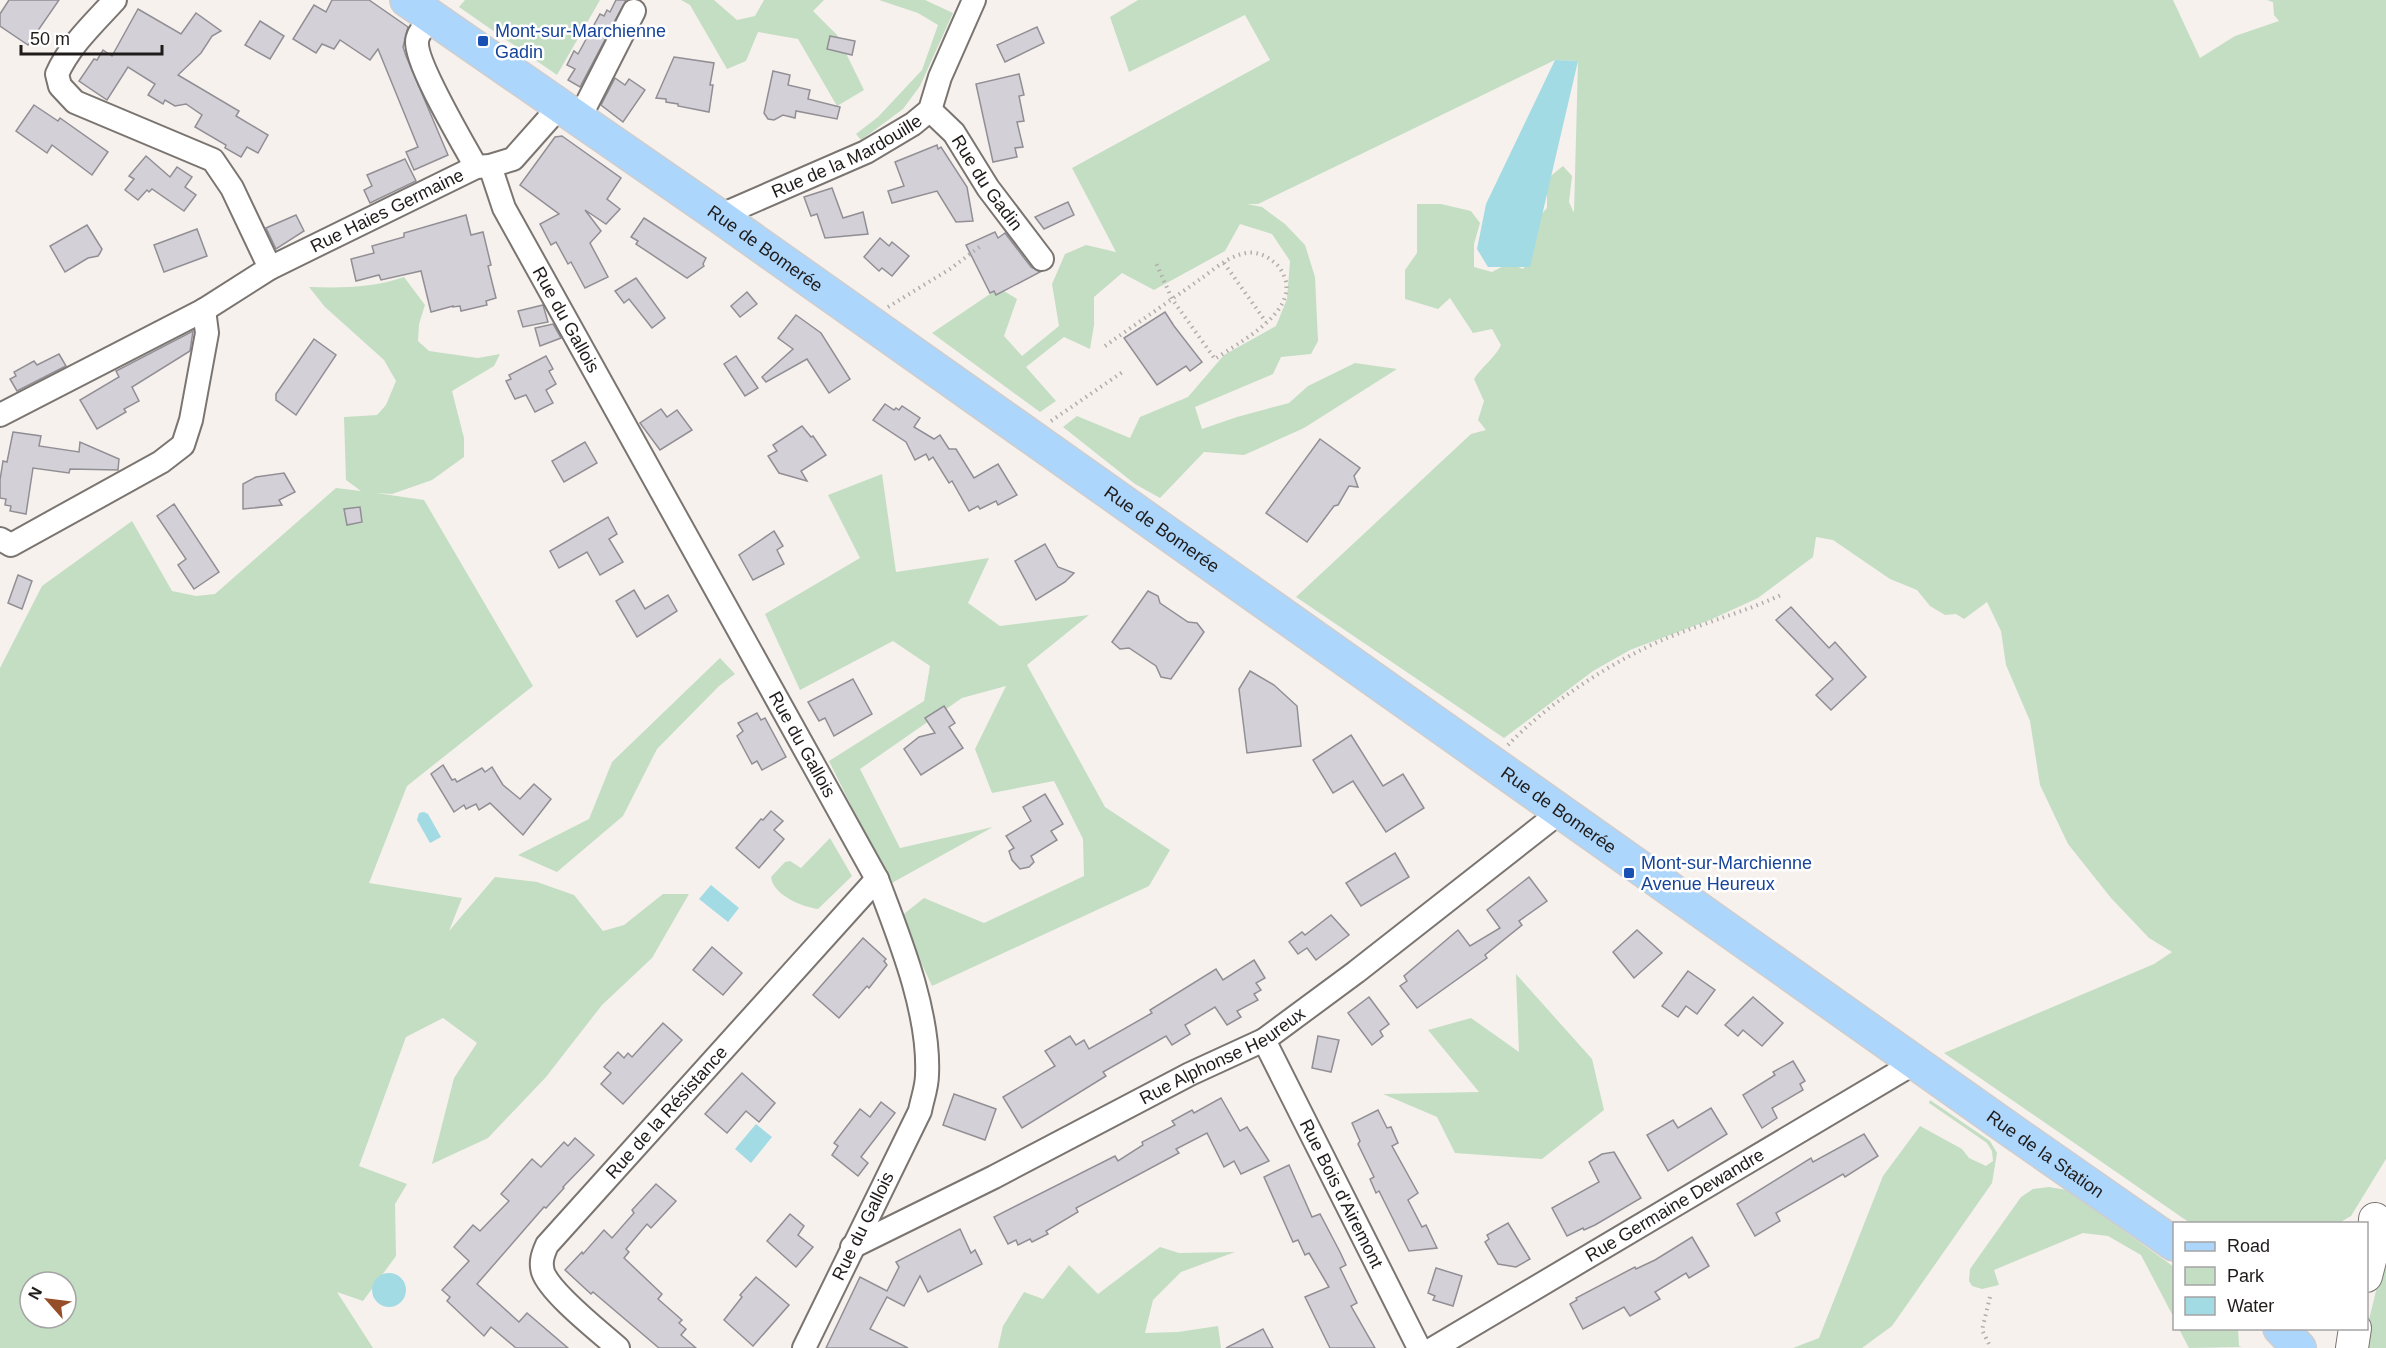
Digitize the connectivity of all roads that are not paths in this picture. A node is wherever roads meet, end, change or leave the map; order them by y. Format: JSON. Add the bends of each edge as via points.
{"nodes":[{"id":1,"x":115,"y":0,"type":"edge"},
{"id":2,"x":974,"y":0,"type":"edge"},
{"id":3,"x":419,"y":9,"type":"edge"},
{"id":4,"x":634,"y":11,"type":"dead end"},
{"id":5,"x":930,"y":110,"type":"junction"},
{"id":6,"x":569,"y":112,"type":"junction"},
{"id":7,"x":483,"y":167,"type":"junction"},
{"id":8,"x":719,"y":216,"type":"junction"},
{"id":9,"x":1042,"y":259,"type":"dead end"},
{"id":10,"x":270,"y":268,"type":"junction"},
{"id":11,"x":204,"y":310,"type":"junction"},
{"id":12,"x":0,"y":415,"type":"edge"},
{"id":13,"x":0,"y":539,"type":"edge"},
{"id":14,"x":1560,"y":812,"type":"junction"},
{"id":15,"x":877,"y":879,"type":"junction"},
{"id":16,"x":1264,"y":1040,"type":"junction"},
{"id":17,"x":1916,"y":1062,"type":"junction"},
{"id":18,"x":2376,"y":1218,"type":"edge"},
{"id":19,"x":2173,"y":1243,"type":"edge"},
{"id":20,"x":852,"y":1247,"type":"junction"},
{"id":21,"x":2368,"y":1272,"type":"edge"},
{"id":22,"x":2355,"y":1330,"type":"edge"},
{"id":23,"x":618,"y":1348,"type":"edge"},
{"id":24,"x":804,"y":1348,"type":"edge"},
{"id":25,"x":1419,"y":1348,"type":"edge"},
{"id":26,"x":1434,"y":1348,"type":"edge"},
{"id":27,"x":2352,"y":1348,"type":"edge"}],
"edges":[{"from":1,"to":10,"type":"street","via":[[62,63],[57,74],[60,86],[75,102],[213,160],[232,188]]},
{"from":2,"to":5,"type":"street","name":"Rue de la Mardouille"},
{"from":3,"to":6,"type":"main road","name":"Rue de Bomerée"},
{"from":3,"to":7,"type":"street","name":"Rue du Gallois","via":[[420,57],[429,79]]},
{"from":4,"to":6,"type":"street","name":"Rue Haies Germaine"},
{"from":5,"to":8,"type":"street","name":"Rue de la Mardouille","via":[[866,152]]},
{"from":5,"to":9,"type":"street","name":"Rue du Gadin","via":[[954,133],[988,188]]},
{"from":6,"to":7,"type":"street","name":"Rue Haies Germaine","via":[[513,159]]},
{"from":6,"to":8,"type":"main road","name":"Rue de Bomerée"},
{"from":7,"to":10,"type":"street","name":"Rue Haies Germaine"},
{"from":7,"to":15,"type":"street","name":"Rue du Gallois"},
{"from":8,"to":14,"type":"main road","name":"Rue de Bomerée"},
{"from":10,"to":11,"type":"street","name":"Rue Haies Germaine"},
{"from":11,"to":12,"type":"street","name":"Rue Haies Germaine"},
{"from":11,"to":13,"type":"street","via":[[207,333],[183,445],[161,462],[11,545]]},
{"from":14,"to":16,"type":"street","name":"Rue Alphonse Heureux"},
{"from":14,"to":17,"type":"main road","name":"Rue de Bomerée"},
{"from":15,"to":20,"type":"street","name":"Rue du Gallois","via":[[906,955],[923,1026],[927,1075],[920,1111]]},
{"from":15,"to":23,"type":"street","name":"Rue de la Résistance","via":[[547,1245],[541,1260],[550,1286]]},
{"from":16,"to":20,"type":"street","name":"Rue Alphonse Heureux"},
{"from":16,"to":25,"type":"street","name":"Rue Bois d'Airemont"},
{"from":17,"to":19,"type":"main road","name":"Rue de la Station"},
{"from":17,"to":26,"type":"street","name":"Rue Germaine Dewandre"},
{"from":18,"to":21,"type":"main road"},
{"from":20,"to":24,"type":"street","name":"Rue du Gallois"},
{"from":22,"to":27,"type":"main road"}]}
